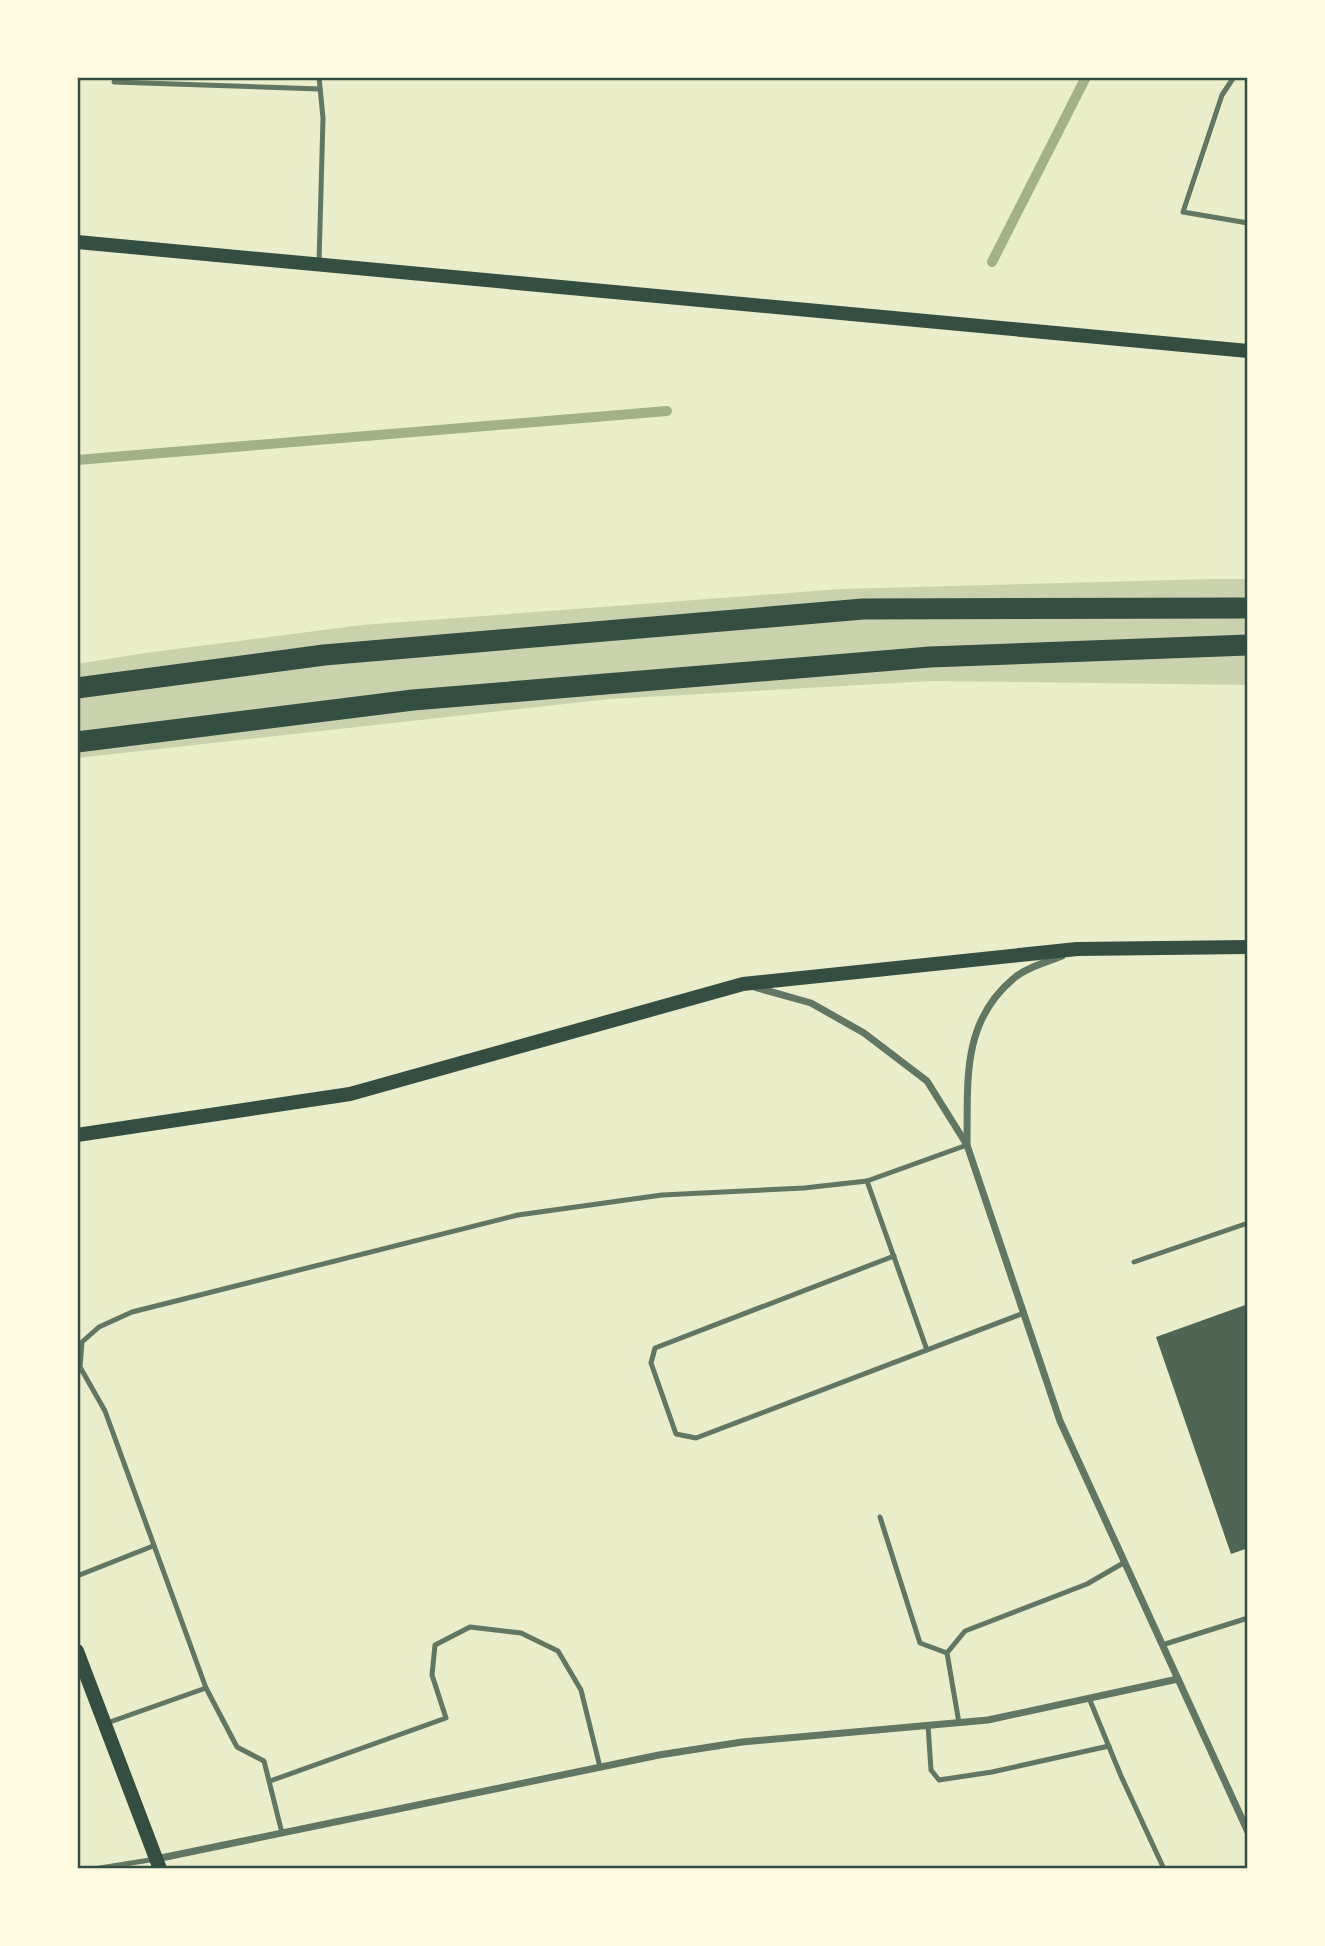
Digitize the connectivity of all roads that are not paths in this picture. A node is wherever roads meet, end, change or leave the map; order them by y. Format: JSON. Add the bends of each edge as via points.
{"nodes":[{"id":1,"x":319,"y":77,"type":"edge"},
{"id":2,"x":1234,"y":77,"type":"edge"},
{"id":3,"x":114,"y":82,"type":"dead end"},
{"id":4,"x":320,"y":89,"type":"junction"},
{"id":5,"x":1248,"y":223,"type":"edge"},
{"id":6,"x":77,"y":242,"type":"edge"},
{"id":7,"x":319,"y":264,"type":"junction"},
{"id":8,"x":1248,"y":351,"type":"edge"},
{"id":9,"x":1248,"y":608,"type":"edge"},
{"id":10,"x":1248,"y":645,"type":"edge"},
{"id":11,"x":77,"y":688,"type":"edge"},
{"id":12,"x":77,"y":742,"type":"edge"},
{"id":13,"x":1248,"y":947,"type":"edge"},
{"id":14,"x":1077,"y":949,"type":"junction"},
{"id":15,"x":743,"y":984,"type":"junction"},
{"id":16,"x":77,"y":1136,"type":"edge"},
{"id":17,"x":967,"y":1145,"type":"junction"},
{"id":18,"x":867,"y":1181,"type":"junction"},
{"id":19,"x":1248,"y":1223,"type":"edge"},
{"id":20,"x":894,"y":1256,"type":"junction"},
{"id":21,"x":1134,"y":1262,"type":"dead end"},
{"id":22,"x":1024,"y":1313,"type":"junction"},
{"id":23,"x":927,"y":1350,"type":"junction"},
{"id":24,"x":880,"y":1517,"type":"dead end"},
{"id":25,"x":153,"y":1546,"type":"junction"},
{"id":26,"x":1125,"y":1562,"type":"junction"},
{"id":27,"x":77,"y":1576,"type":"edge"},
{"id":28,"x":1248,"y":1618,"type":"edge"},
{"id":29,"x":1162,"y":1645,"type":"junction"},
{"id":30,"x":77,"y":1651,"type":"edge"},
{"id":31,"x":947,"y":1653,"type":"junction"},
{"id":32,"x":1178,"y":1679,"type":"junction"},
{"id":33,"x":206,"y":1688,"type":"junction"},
{"id":34,"x":1089,"y":1698,"type":"junction"},
{"id":35,"x":959,"y":1723,"type":"junction"},
{"id":36,"x":104,"y":1724,"type":"junction"},
{"id":37,"x":928,"y":1726,"type":"junction"},
{"id":38,"x":1109,"y":1746,"type":"junction"},
{"id":39,"x":600,"y":1767,"type":"junction"},
{"id":40,"x":271,"y":1781,"type":"junction"},
{"id":41,"x":1248,"y":1832,"type":"edge"},
{"id":42,"x":282,"y":1833,"type":"junction"},
{"id":43,"x":158,"y":1864,"type":"edge"},
{"id":44,"x":94,"y":1869,"type":"edge"},
{"id":45,"x":1164,"y":1869,"type":"edge"}],
"edges":[{"from":1,"to":4,"type":"lane"},
{"from":2,"to":5,"type":"lane","via":[[1222,96],[1183,212]]},
{"from":3,"to":4,"type":"lane"},
{"from":4,"to":7,"type":"lane"},
{"from":6,"to":7,"type":"main road"},
{"from":7,"to":8,"type":"main road"},
{"from":9,"to":11,"type":"highway","via":[[863,609],[324,655]]},
{"from":10,"to":12,"type":"highway","via":[[916,658],[413,700]]},
{"from":13,"to":14,"type":"main road"},
{"from":14,"to":15,"type":"main road"},
{"from":14,"to":17,"type":"street","via":[[1014,977],[984,1012],[969,1057]]},
{"from":15,"to":16,"type":"main road","via":[[350,1094]]},
{"from":15,"to":17,"type":"street","via":[[811,1003],[864,1033],[927,1081]]},
{"from":17,"to":18,"type":"lane"},
{"from":17,"to":22,"type":"street"},
{"from":18,"to":20,"type":"lane"},
{"from":18,"to":25,"type":"lane","via":[[662,1195],[518,1215],[132,1312],[99,1327],[82,1342],[80,1367],[105,1411]]},
{"from":19,"to":21,"type":"lane"},
{"from":20,"to":23,"type":"lane"},
{"from":20,"to":23,"type":"lane","via":[[655,1348],[651,1363],[676,1434],[695,1438]]},
{"from":22,"to":23,"type":"lane"},
{"from":22,"to":26,"type":"street","via":[[1060,1421]]},
{"from":24,"to":31,"type":"lane","via":[[920,1643]]},
{"from":25,"to":27,"type":"lane"},
{"from":25,"to":33,"type":"lane"},
{"from":26,"to":29,"type":"street"},
{"from":26,"to":31,"type":"lane","via":[[1087,1584],[964,1631]]},
{"from":28,"to":29,"type":"lane"},
{"from":29,"to":32,"type":"street"},
{"from":30,"to":36,"type":"main road"},
{"from":31,"to":35,"type":"lane"},
{"from":32,"to":34,"type":"street"},
{"from":32,"to":41,"type":"street"},
{"from":33,"to":36,"type":"lane"},
{"from":33,"to":40,"type":"lane","via":[[237,1747],[264,1761]]},
{"from":34,"to":35,"type":"street"},
{"from":34,"to":38,"type":"lane"},
{"from":35,"to":37,"type":"street"},
{"from":36,"to":43,"type":"main road"},
{"from":37,"to":38,"type":"lane","via":[[930,1770],[939,1780]]},
{"from":37,"to":39,"type":"street","via":[[742,1742]]},
{"from":38,"to":45,"type":"lane"},
{"from":39,"to":40,"type":"lane","via":[[581,1690],[558,1651],[521,1633],[470,1627],[435,1645],[432,1675],[446,1718]]},
{"from":39,"to":42,"type":"street"},
{"from":40,"to":42,"type":"lane"},
{"from":42,"to":43,"type":"street"},
{"from":43,"to":44,"type":"lane"}]}
